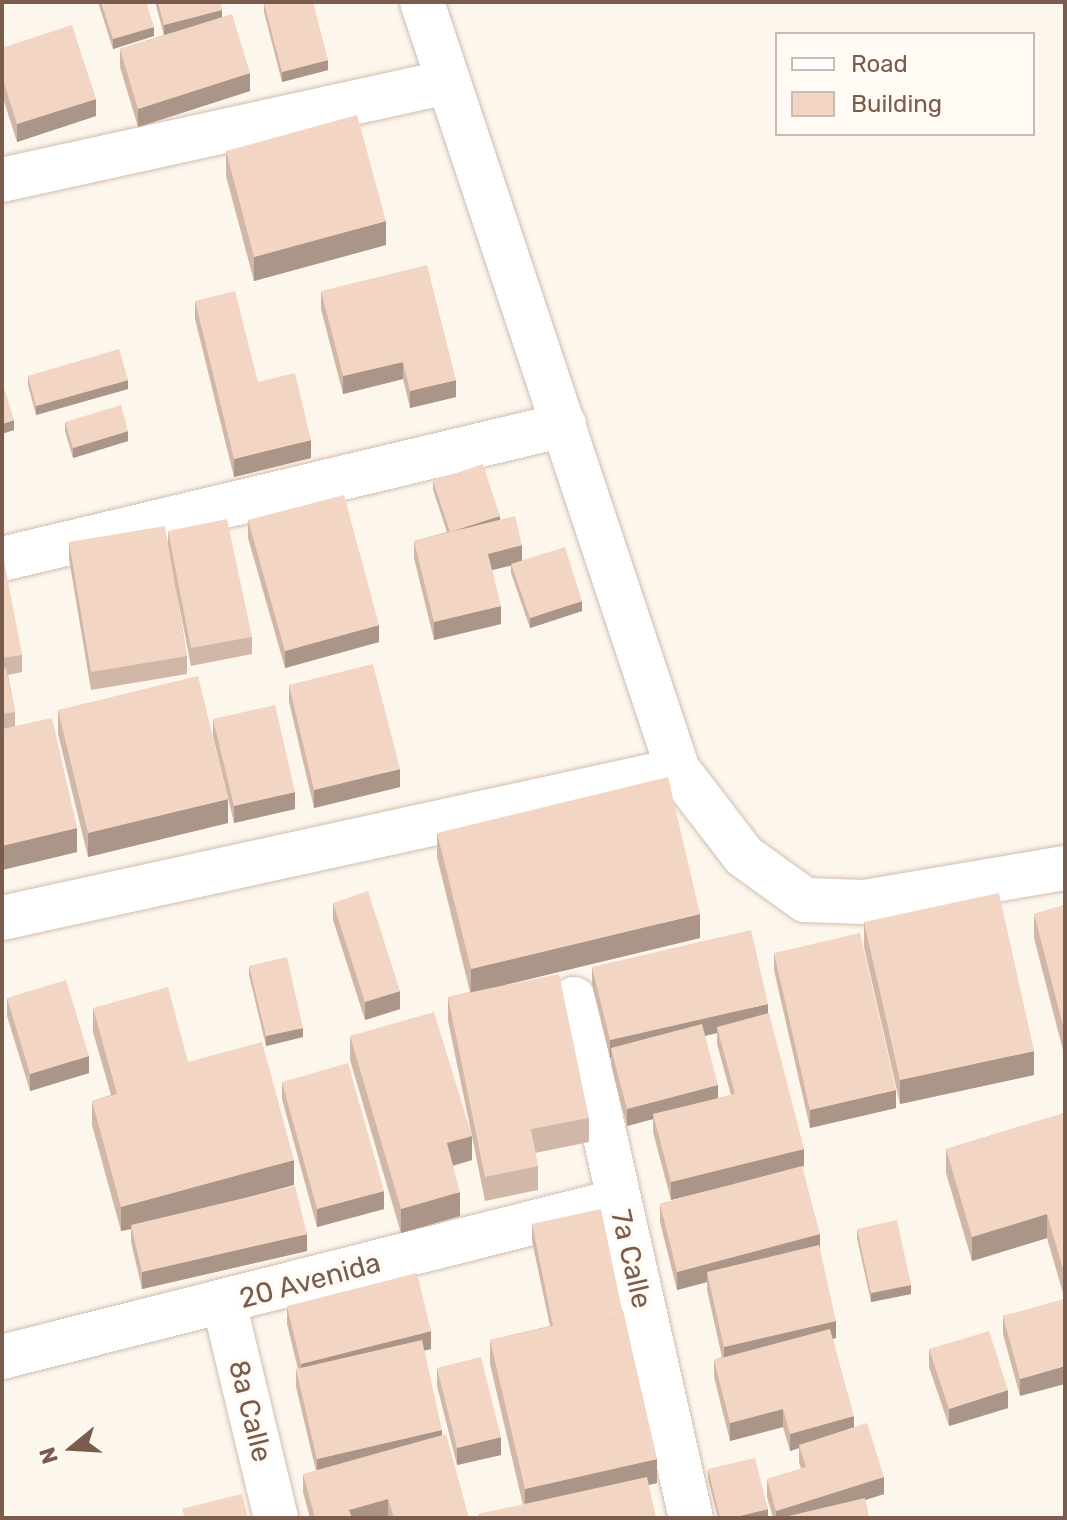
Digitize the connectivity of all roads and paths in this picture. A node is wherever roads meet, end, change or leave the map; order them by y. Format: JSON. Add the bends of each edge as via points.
{"nodes":[{"id":1,"x":422,"y":2,"type":"edge"},
{"id":2,"x":447,"y":82,"type":"junction"},
{"id":3,"x":2,"y":180,"type":"edge"},
{"id":4,"x":564,"y":425,"type":"junction"},
{"id":5,"x":2,"y":559,"type":"edge"},
{"id":6,"x":678,"y":770,"type":"junction"},
{"id":7,"x":1065,"y":868,"type":"edge"},
{"id":8,"x":2,"y":918,"type":"edge"},
{"id":9,"x":574,"y":999,"type":"dead end"},
{"id":10,"x":618,"y":1201,"type":"junction"},
{"id":11,"x":224,"y":1303,"type":"junction"},
{"id":12,"x":2,"y":1357,"type":"edge"},
{"id":13,"x":276,"y":1518,"type":"edge"},
{"id":14,"x":691,"y":1518,"type":"edge"}],
"edges":[{"from":1,"to":2,"type":"street"},
{"from":2,"to":3,"type":"street"},
{"from":2,"to":4,"type":"street"},
{"from":4,"to":5,"type":"street"},
{"from":4,"to":6,"type":"street","via":[[602,554]]},
{"from":6,"to":7,"type":"street","via":[[744,856],[805,900],[864,902]]},
{"from":6,"to":8,"type":"street"},
{"from":9,"to":10,"type":"street","name":"7a Calle"},
{"from":10,"to":11,"type":"street","name":"20 Avenida"},
{"from":10,"to":14,"type":"street","name":"7a Calle"},
{"from":11,"to":12,"type":"street","name":"20 Avenida"},
{"from":11,"to":13,"type":"street","name":"8a Calle"}]}
